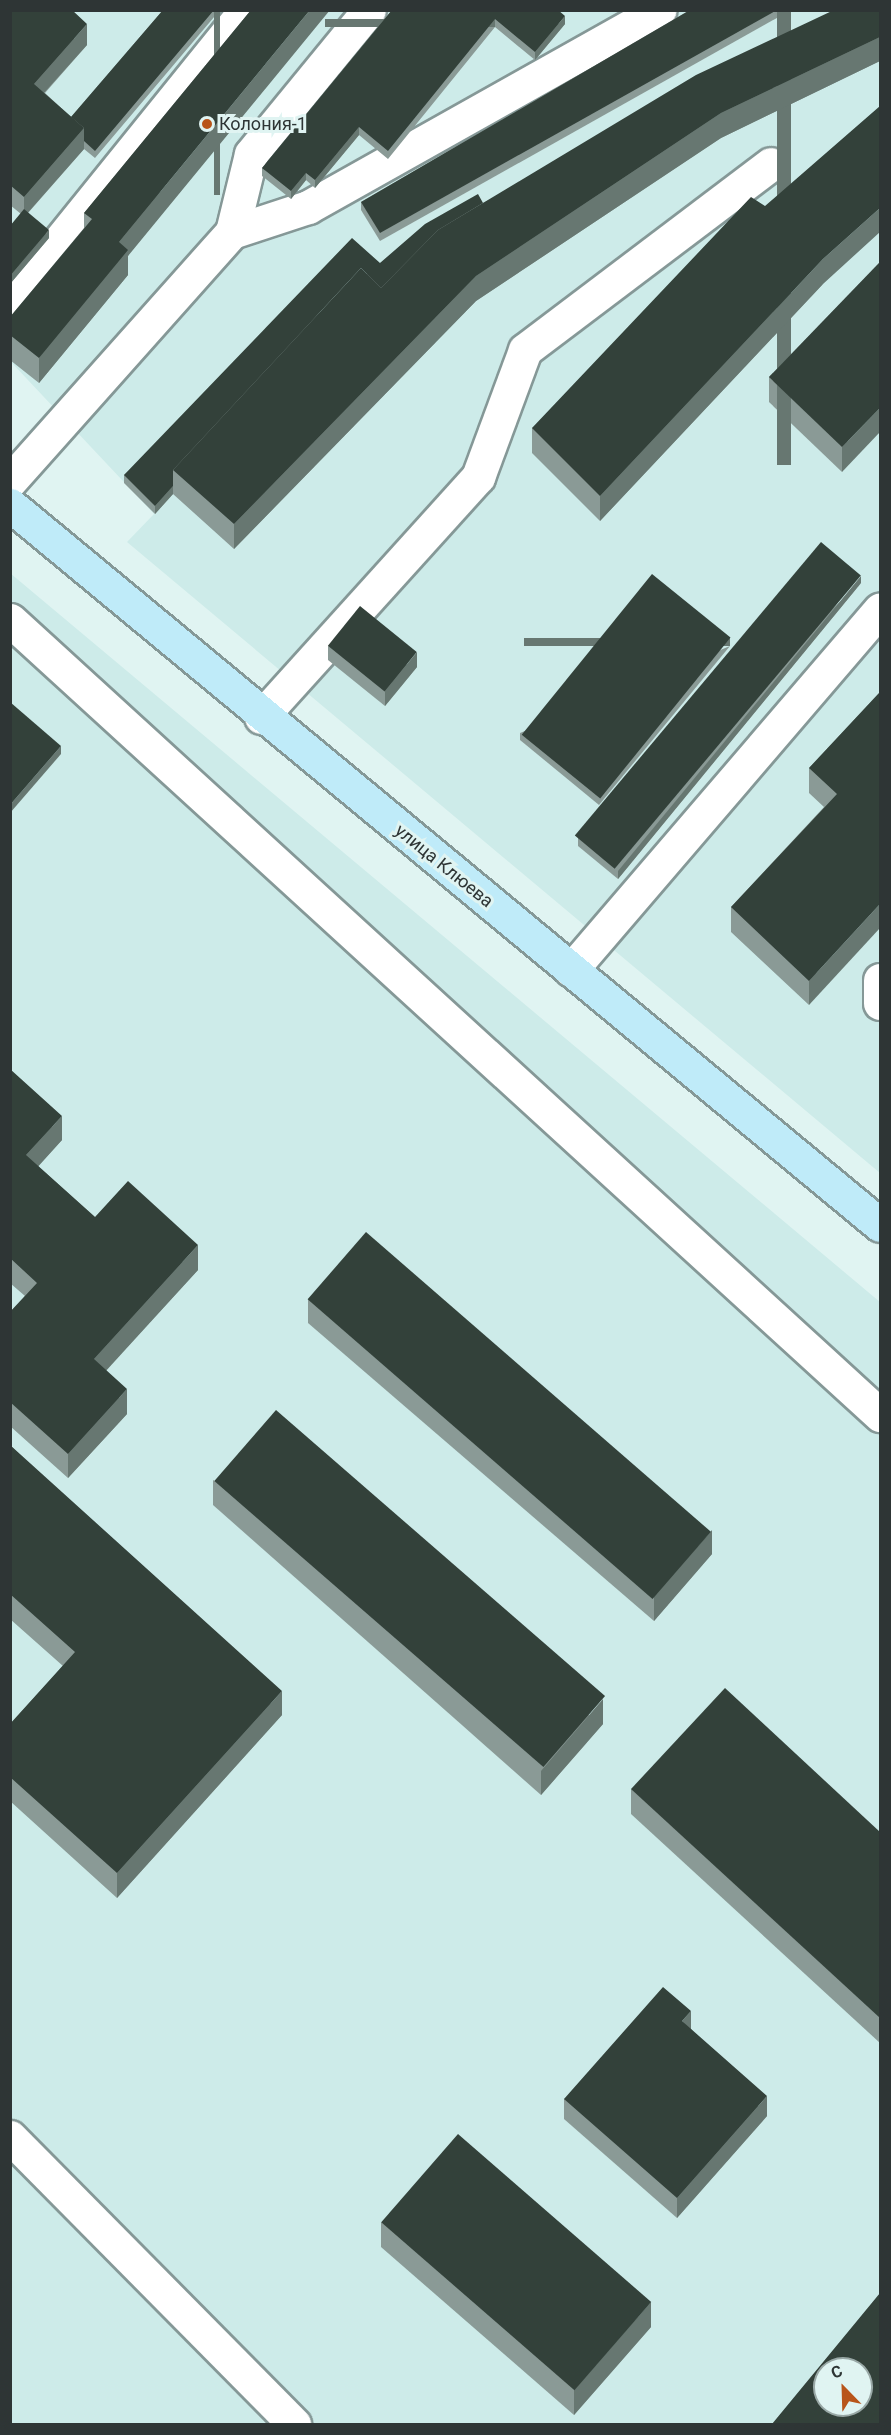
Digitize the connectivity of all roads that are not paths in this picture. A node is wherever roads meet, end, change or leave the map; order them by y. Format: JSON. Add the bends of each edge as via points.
{"nodes":[{"id":1,"x":246,"y":10,"type":"edge"},
{"id":2,"x":369,"y":10,"type":"edge"},
{"id":3,"x":659,"y":10,"type":"edge"},
{"id":4,"x":771,"y":164,"type":"dead end"},
{"id":5,"x":232,"y":232,"type":"junction"},
{"id":6,"x":10,"y":302,"type":"edge"},
{"id":7,"x":10,"y":481,"type":"edge"},
{"id":8,"x":10,"y":505,"type":"edge"},
{"id":9,"x":880,"y":609,"type":"edge"},
{"id":10,"x":14,"y":631,"type":"edge"},
{"id":11,"x":261,"y":717,"type":"junction"},
{"id":12,"x":572,"y":970,"type":"junction"},
{"id":13,"x":880,"y":980,"type":"edge"},
{"id":14,"x":880,"y":1003,"type":"edge"},
{"id":15,"x":880,"y":1225,"type":"edge"},
{"id":16,"x":880,"y":1415,"type":"edge"},
{"id":17,"x":10,"y":2137,"type":"edge"},
{"id":18,"x":294,"y":2424,"type":"edge"}],
"edges":[{"from":1,"to":6,"type":"lane"},
{"from":2,"to":5,"type":"lane","via":[[251,154]]},
{"from":3,"to":5,"type":"lane","via":[[308,207]]},
{"from":4,"to":11,"type":"lane","via":[[525,350],[478,477]]},
{"from":5,"to":7,"type":"lane"},
{"from":8,"to":11,"type":"main road","name":"улица Клюева"},
{"from":9,"to":12,"type":"lane"},
{"from":10,"to":16,"type":"lane"},
{"from":11,"to":12,"type":"main road","name":"улица Клюева"},
{"from":12,"to":15,"type":"main road","name":"улица Клюева"},
{"from":13,"to":14,"type":"lane"},
{"from":17,"to":18,"type":"lane"}]}
